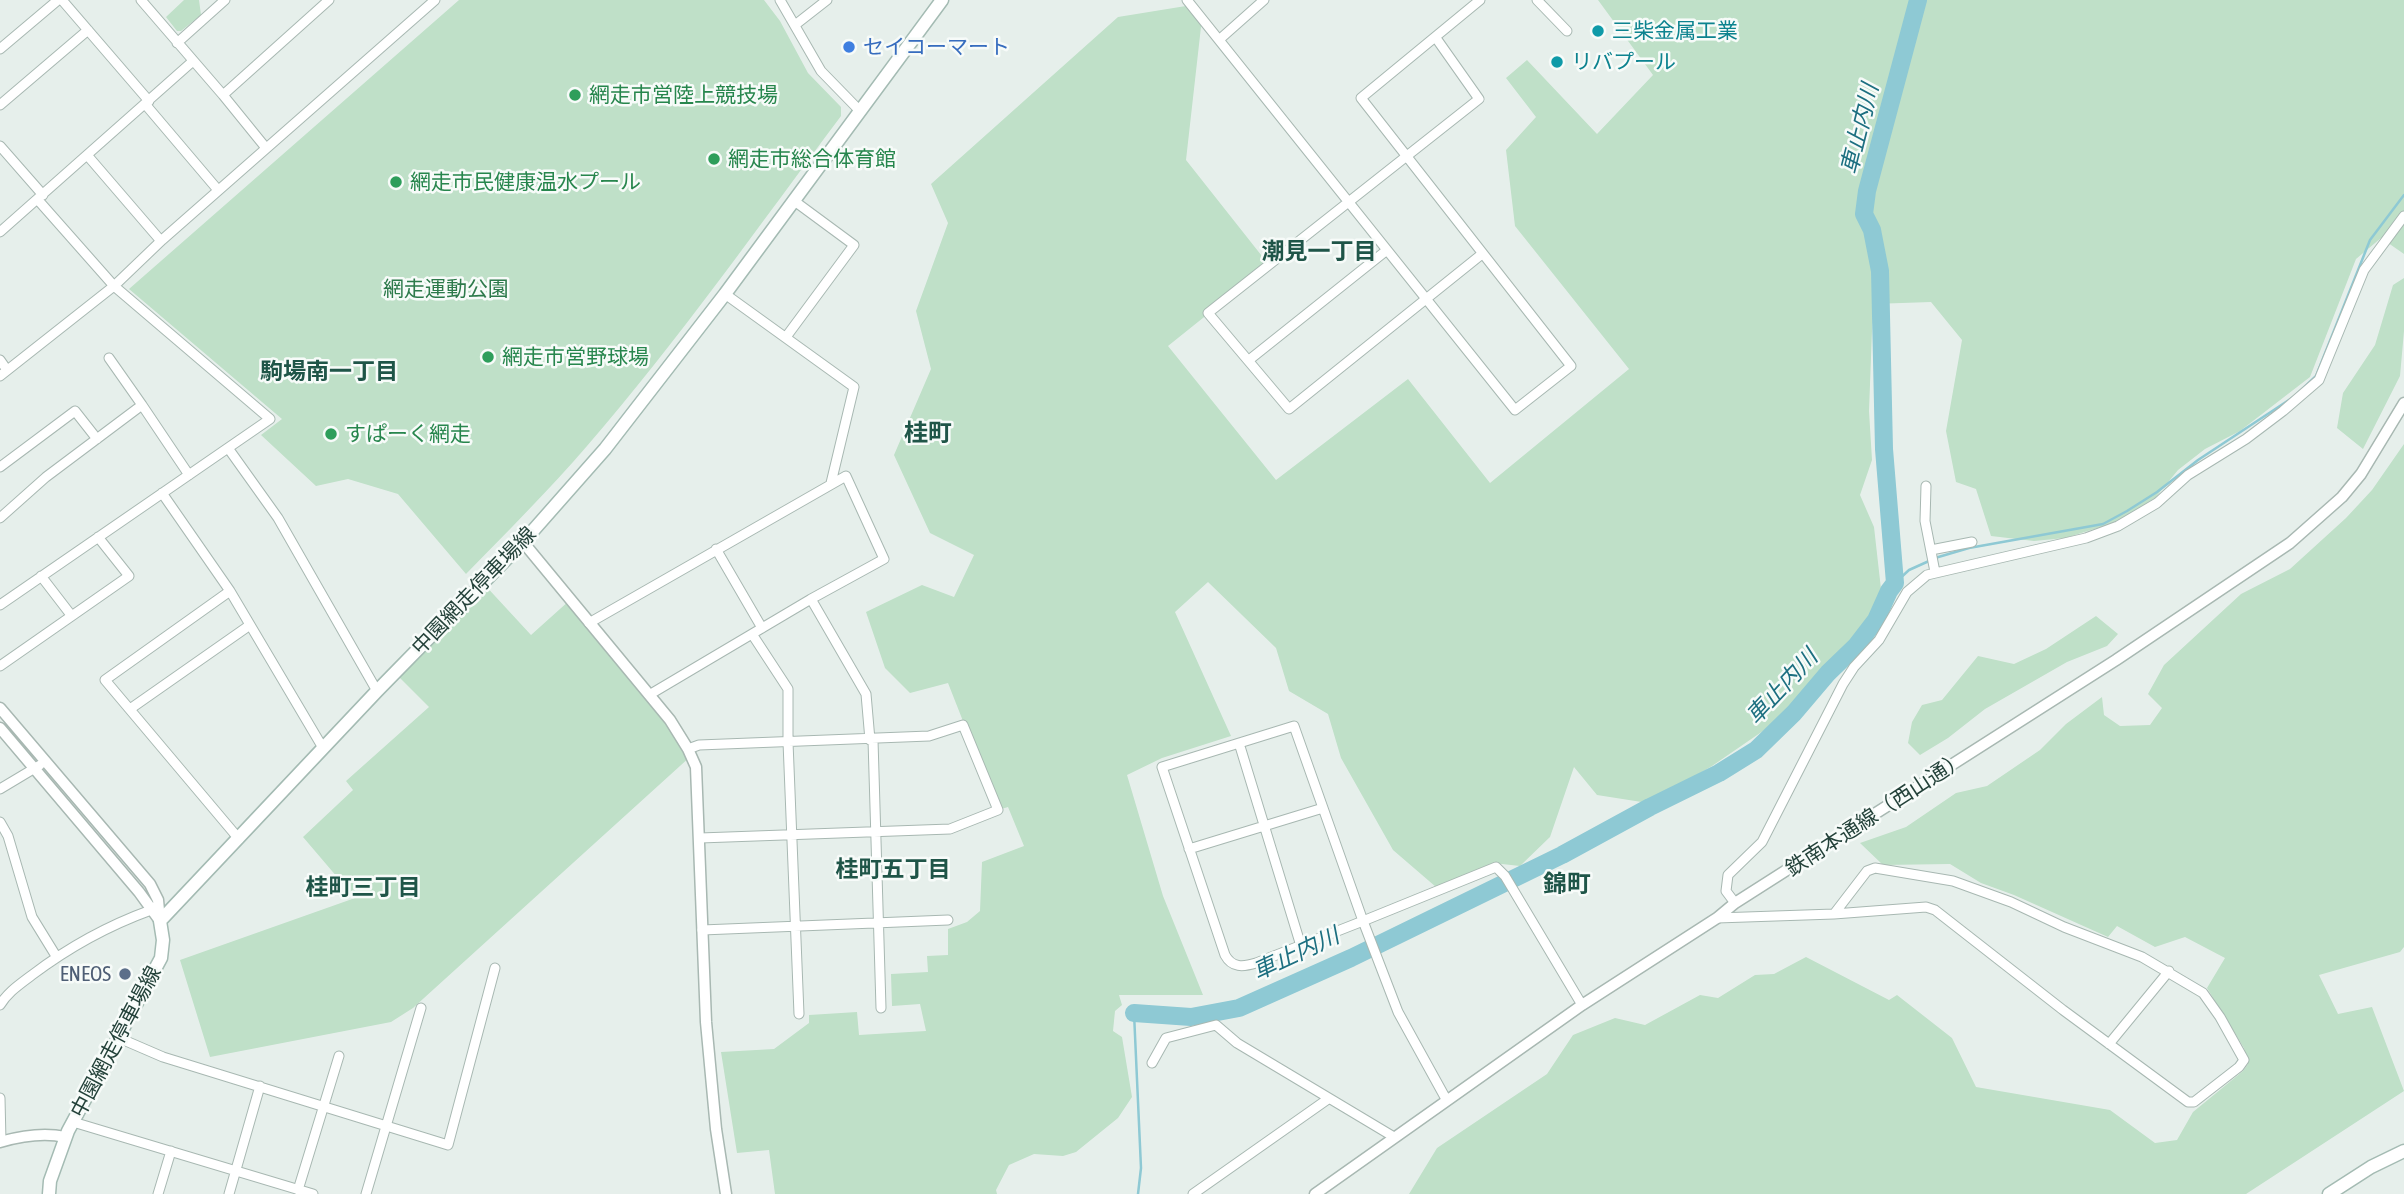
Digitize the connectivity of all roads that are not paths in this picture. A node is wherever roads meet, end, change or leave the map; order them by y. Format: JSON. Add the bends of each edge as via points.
{"nodes":[{"id":1,"x":60,"y":0,"type":"edge"},
{"id":2,"x":141,"y":0,"type":"edge"},
{"id":3,"x":225,"y":0,"type":"edge"},
{"id":4,"x":329,"y":0,"type":"edge"},
{"id":5,"x":435,"y":0,"type":"edge"},
{"id":6,"x":780,"y":0,"type":"edge"},
{"id":7,"x":827,"y":0,"type":"edge"},
{"id":8,"x":942,"y":0,"type":"edge"},
{"id":9,"x":1187,"y":0,"type":"edge"},
{"id":10,"x":1264,"y":0,"type":"edge"},
{"id":11,"x":1480,"y":0,"type":"edge"},
{"id":12,"x":1537,"y":0,"type":"edge"},
{"id":13,"x":795,"y":25,"type":"junction"},
{"id":14,"x":88,"y":30,"type":"junction"},
{"id":15,"x":1567,"y":30,"type":"dead end"},
{"id":16,"x":1436,"y":38,"type":"junction"},
{"id":17,"x":1220,"y":39,"type":"junction"},
{"id":18,"x":177,"y":43,"type":"junction"},
{"id":19,"x":0,"y":49,"type":"edge"},
{"id":20,"x":193,"y":61,"type":"junction"},
{"id":21,"x":223,"y":95,"type":"junction"},
{"id":22,"x":147,"y":102,"type":"junction"},
{"id":23,"x":0,"y":105,"type":"edge"},
{"id":24,"x":859,"y":110,"type":"junction"},
{"id":25,"x":0,"y":146,"type":"edge"},
{"id":26,"x":266,"y":149,"type":"junction"},
{"id":27,"x":87,"y":155,"type":"junction"},
{"id":28,"x":1405,"y":157,"type":"junction"},
{"id":29,"x":218,"y":190,"type":"junction"},
{"id":30,"x":40,"y":198,"type":"junction"},
{"id":31,"x":793,"y":200,"type":"junction"},
{"id":32,"x":1348,"y":202,"type":"junction"},
{"id":33,"x":2404,"y":216,"type":"edge"},
{"id":34,"x":0,"y":232,"type":"edge"},
{"id":35,"x":161,"y":241,"type":"junction"},
{"id":36,"x":1387,"y":250,"type":"junction"},
{"id":37,"x":1482,"y":254,"type":"junction"},
{"id":38,"x":114,"y":286,"type":"junction"},
{"id":39,"x":724,"y":294,"type":"junction"},
{"id":40,"x":1426,"y":300,"type":"junction"},
{"id":41,"x":786,"y":337,"type":"junction"},
{"id":42,"x":109,"y":358,"type":"dead end"},
{"id":43,"x":0,"y":360,"type":"edge"},
{"id":44,"x":1249,"y":360,"type":"junction"},
{"id":45,"x":4,"y":373,"type":"edge"},
{"id":46,"x":2404,"y":403,"type":"edge"},
{"id":47,"x":142,"y":405,"type":"junction"},
{"id":48,"x":97,"y":439,"type":"junction"},
{"id":49,"x":228,"y":448,"type":"junction"},
{"id":50,"x":0,"y":467,"type":"edge"},
{"id":51,"x":189,"y":475,"type":"junction"},
{"id":52,"x":831,"y":483,"type":"junction"},
{"id":53,"x":1926,"y":486,"type":"dead end"},
{"id":54,"x":162,"y":493,"type":"junction"},
{"id":55,"x":0,"y":517,"type":"edge"},
{"id":56,"x":98,"y":537,"type":"junction"},
{"id":57,"x":523,"y":542,"type":"junction"},
{"id":58,"x":1972,"y":542,"type":"dead end"},
{"id":59,"x":716,"y":549,"type":"junction"},
{"id":60,"x":1931,"y":552,"type":"junction"},
{"id":61,"x":1934,"y":569,"type":"junction"},
{"id":62,"x":41,"y":576,"type":"junction"},
{"id":63,"x":230,"y":591,"type":"junction"},
{"id":64,"x":811,"y":599,"type":"junction"},
{"id":65,"x":0,"y":605,"type":"edge"},
{"id":66,"x":71,"y":615,"type":"junction"},
{"id":67,"x":589,"y":623,"type":"junction"},
{"id":68,"x":250,"y":625,"type":"junction"},
{"id":69,"x":762,"y":628,"type":"junction"},
{"id":70,"x":752,"y":634,"type":"junction"},
{"id":71,"x":0,"y":666,"type":"edge"},
{"id":72,"x":377,"y":691,"type":"junction"},
{"id":73,"x":649,"y":695,"type":"junction"},
{"id":74,"x":0,"y":708,"type":"edge"},
{"id":75,"x":130,"y":709,"type":"junction"},
{"id":76,"x":0,"y":728,"type":"edge"},
{"id":77,"x":872,"y":740,"type":"junction"},
{"id":78,"x":788,"y":742,"type":"junction"},
{"id":79,"x":1239,"y":743,"type":"junction"},
{"id":80,"x":323,"y":748,"type":"junction"},
{"id":81,"x":688,"y":749,"type":"junction"},
{"id":82,"x":45,"y":761,"type":"junction"},
{"id":83,"x":35,"y":769,"type":"junction"},
{"id":84,"x":0,"y":789,"type":"edge"},
{"id":85,"x":1323,"y":808,"type":"junction"},
{"id":86,"x":0,"y":822,"type":"edge"},
{"id":87,"x":1264,"y":826,"type":"junction"},
{"id":88,"x":876,"y":833,"type":"junction"},
{"id":89,"x":792,"y":835,"type":"junction"},
{"id":90,"x":700,"y":838,"type":"junction"},
{"id":91,"x":239,"y":839,"type":"junction"},
{"id":92,"x":1189,"y":849,"type":"junction"},
{"id":93,"x":1735,"y":903,"type":"junction"},
{"id":94,"x":151,"y":910,"type":"junction"},
{"id":95,"x":1834,"y":914,"type":"junction"},
{"id":96,"x":1717,"y":918,"type":"junction"},
{"id":97,"x":948,"y":920,"type":"dead end"},
{"id":98,"x":160,"y":921,"type":"junction"},
{"id":99,"x":1363,"y":921,"type":"junction"},
{"id":100,"x":879,"y":923,"type":"junction"},
{"id":101,"x":795,"y":926,"type":"junction"},
{"id":102,"x":702,"y":930,"type":"junction"},
{"id":103,"x":1301,"y":946,"type":"junction"},
{"id":104,"x":56,"y":956,"type":"junction"},
{"id":105,"x":495,"y":968,"type":"dead end"},
{"id":106,"x":2169,"y":971,"type":"junction"},
{"id":107,"x":0,"y":1005,"type":"edge"},
{"id":108,"x":1582,"y":1005,"type":"junction"},
{"id":109,"x":421,"y":1008,"type":"dead end"},
{"id":110,"x":881,"y":1008,"type":"dead end"},
{"id":111,"x":799,"y":1014,"type":"dead end"},
{"id":112,"x":119,"y":1038,"type":"junction"},
{"id":113,"x":2109,"y":1044,"type":"junction"},
{"id":114,"x":339,"y":1056,"type":"dead end"},
{"id":115,"x":1152,"y":1063,"type":"dead end"},
{"id":116,"x":260,"y":1086,"type":"junction"},
{"id":117,"x":0,"y":1098,"type":"edge"},
{"id":118,"x":1328,"y":1099,"type":"junction"},
{"id":119,"x":1446,"y":1099,"type":"junction"},
{"id":120,"x":324,"y":1106,"type":"junction"},
{"id":121,"x":73,"y":1122,"type":"junction"},
{"id":122,"x":387,"y":1125,"type":"junction"},
{"id":123,"x":65,"y":1137,"type":"junction"},
{"id":124,"x":1394,"y":1137,"type":"junction"},
{"id":125,"x":1,"y":1142,"type":"edge"},
{"id":126,"x":2404,"y":1150,"type":"edge"},
{"id":127,"x":171,"y":1151,"type":"junction"},
{"id":128,"x":236,"y":1171,"type":"junction"},
{"id":129,"x":298,"y":1190,"type":"junction"},
{"id":130,"x":50,"y":1194,"type":"edge"},
{"id":131,"x":158,"y":1194,"type":"edge"},
{"id":132,"x":229,"y":1194,"type":"edge"},
{"id":133,"x":313,"y":1194,"type":"edge"},
{"id":134,"x":366,"y":1194,"type":"edge"},
{"id":135,"x":726,"y":1194,"type":"edge"},
{"id":136,"x":1193,"y":1194,"type":"edge"},
{"id":137,"x":1315,"y":1194,"type":"edge"},
{"id":138,"x":2330,"y":1194,"type":"edge"}],
"edges":[{"from":1,"to":14,"type":"street"},
{"from":1,"to":19,"type":"street"},
{"from":2,"to":18,"type":"street"},
{"from":3,"to":18,"type":"street"},
{"from":4,"to":21,"type":"street"},
{"from":5,"to":26,"type":"street"},
{"from":6,"to":13,"type":"street"},
{"from":7,"to":13,"type":"street"},
{"from":8,"to":24,"type":"main road","name":"中園網走停車場線"},
{"from":9,"to":17,"type":"street"},
{"from":10,"to":17,"type":"street"},
{"from":11,"to":16,"type":"street"},
{"from":12,"to":15,"type":"street"},
{"from":13,"to":24,"type":"street","via":[[821,71]]},
{"from":14,"to":22,"type":"street"},
{"from":14,"to":23,"type":"street"},
{"from":16,"to":28,"type":"street","via":[[1479,99]]},
{"from":16,"to":28,"type":"street","via":[[1361,98]]},
{"from":17,"to":32,"type":"street"},
{"from":18,"to":20,"type":"street"},
{"from":20,"to":21,"type":"street"},
{"from":20,"to":22,"type":"street"},
{"from":21,"to":26,"type":"street"},
{"from":22,"to":27,"type":"street"},
{"from":22,"to":29,"type":"street"},
{"from":24,"to":31,"type":"main road","name":"中園網走停車場線"},
{"from":25,"to":30,"type":"street"},
{"from":26,"to":29,"type":"street"},
{"from":27,"to":30,"type":"street"},
{"from":27,"to":35,"type":"street"},
{"from":28,"to":32,"type":"street"},
{"from":28,"to":37,"type":"street"},
{"from":29,"to":35,"type":"street"},
{"from":30,"to":34,"type":"street"},
{"from":30,"to":38,"type":"street"},
{"from":31,"to":39,"type":"main road","name":"中園網走停車場線"},
{"from":31,"to":41,"type":"street","via":[[854,245]]},
{"from":32,"to":36,"type":"street"},
{"from":32,"to":44,"type":"street","via":[[1208,313]]},
{"from":33,"to":61,"type":"street","via":[[2364,270],[2319,380],[2264,425],[2118,526],[2085,538]]},
{"from":35,"to":38,"type":"street"},
{"from":36,"to":40,"type":"street"},
{"from":36,"to":44,"type":"street"},
{"from":37,"to":40,"type":"street"},
{"from":37,"to":40,"type":"street","via":[[1571,366],[1515,410]]},
{"from":38,"to":45,"type":"street"},
{"from":38,"to":49,"type":"street","via":[[270,419]]},
{"from":39,"to":41,"type":"street"},
{"from":39,"to":57,"type":"main road","name":"中園網走停車場線","via":[[605,449]]},
{"from":40,"to":44,"type":"street","via":[[1289,409]]},
{"from":41,"to":52,"type":"street","via":[[855,387]]},
{"from":42,"to":47,"type":"street"},
{"from":43,"to":45,"type":"street"},
{"from":46,"to":93,"type":"street","name":"鉄南本通線（西山通）","via":[[2361,474],[2290,543]]},
{"from":47,"to":48,"type":"street"},
{"from":47,"to":51,"type":"street"},
{"from":48,"to":50,"type":"street","via":[[75,411]]},
{"from":48,"to":55,"type":"street"},
{"from":49,"to":51,"type":"street"},
{"from":49,"to":72,"type":"street","via":[[278,518]]},
{"from":51,"to":54,"type":"street"},
{"from":52,"to":59,"type":"street"},
{"from":52,"to":64,"type":"street","via":[[846,476],[884,559]]},
{"from":53,"to":60,"type":"street","via":[[1925,521]]},
{"from":54,"to":56,"type":"street"},
{"from":54,"to":63,"type":"street"},
{"from":56,"to":62,"type":"street"},
{"from":56,"to":66,"type":"street","via":[[129,576]]},
{"from":57,"to":67,"type":"street"},
{"from":57,"to":72,"type":"main road","name":"中園網走停車場線"},
{"from":58,"to":60,"type":"street"},
{"from":59,"to":67,"type":"street"},
{"from":59,"to":69,"type":"street"},
{"from":60,"to":61,"type":"street"},
{"from":61,"to":93,"type":"street","via":[[1907,592],[1879,640],[1854,667],[1762,842],[1728,876],[1726,891]]},
{"from":62,"to":65,"type":"street"},
{"from":62,"to":66,"type":"street"},
{"from":63,"to":68,"type":"street"},
{"from":63,"to":75,"type":"street","via":[[105,680]]},
{"from":64,"to":69,"type":"street"},
{"from":64,"to":77,"type":"street","via":[[866,694]]},
{"from":66,"to":71,"type":"street"},
{"from":67,"to":73,"type":"street"},
{"from":68,"to":75,"type":"street"},
{"from":68,"to":80,"type":"street"},
{"from":69,"to":70,"type":"street"},
{"from":70,"to":73,"type":"street"},
{"from":70,"to":78,"type":"street","via":[[788,689]]},
{"from":72,"to":80,"type":"main road","name":"中園網走停車場線"},
{"from":73,"to":81,"type":"street"},
{"from":74,"to":82,"type":"street"},
{"from":75,"to":91,"type":"street"},
{"from":76,"to":83,"type":"street"},
{"from":77,"to":78,"type":"street"},
{"from":77,"to":88,"type":"street"},
{"from":77,"to":88,"type":"street","via":[[929,736],[963,725],[998,810],[950,829]]},
{"from":78,"to":81,"type":"street"},
{"from":78,"to":89,"type":"street"},
{"from":79,"to":85,"type":"street","via":[[1294,726]]},
{"from":79,"to":87,"type":"street"},
{"from":79,"to":92,"type":"street","via":[[1162,767]]},
{"from":80,"to":91,"type":"main road","name":"中園網走停車場線"},
{"from":81,"to":90,"type":"street","via":[[696,767]]},
{"from":82,"to":83,"type":"street"},
{"from":82,"to":98,"type":"street","via":[[149,884],[158,900]]},
{"from":83,"to":84,"type":"street"},
{"from":83,"to":94,"type":"street"},
{"from":85,"to":87,"type":"street"},
{"from":85,"to":99,"type":"street"},
{"from":86,"to":104,"type":"street","via":[[32,917]]},
{"from":87,"to":92,"type":"street"},
{"from":87,"to":103,"type":"street"},
{"from":88,"to":89,"type":"street"},
{"from":88,"to":100,"type":"street"},
{"from":89,"to":90,"type":"street"},
{"from":89,"to":101,"type":"street"},
{"from":90,"to":102,"type":"street"},
{"from":91,"to":98,"type":"main road","name":"中園網走停車場線"},
{"from":92,"to":103,"type":"street","via":[[1229,961],[1244,966]]},
{"from":93,"to":96,"type":"street","name":"鉄南本通線（西山通）"},
{"from":94,"to":98,"type":"street"},
{"from":94,"to":104,"type":"street","via":[[110,925]]},
{"from":95,"to":96,"type":"street"},
{"from":95,"to":106,"type":"street","via":[[1867,871],[1881,869],[1953,881]]},
{"from":95,"to":113,"type":"street","via":[[1926,907],[1935,911]]},
{"from":96,"to":108,"type":"street","name":"鉄南本通線（西山通）"},
{"from":97,"to":100,"type":"street"},
{"from":98,"to":112,"type":"main road","name":"中園網走停車場線","via":[[162,958]]},
{"from":99,"to":103,"type":"street"},
{"from":99,"to":108,"type":"street","via":[[1496,867]]},
{"from":99,"to":119,"type":"street","via":[[1398,1012]]},
{"from":100,"to":101,"type":"street"},
{"from":100,"to":110,"type":"street"},
{"from":101,"to":102,"type":"street"},
{"from":101,"to":111,"type":"street"},
{"from":102,"to":135,"type":"street","via":[[710,1075]]},
{"from":104,"to":107,"type":"street","via":[[7,994]]},
{"from":105,"to":122,"type":"street","via":[[448,1145]]},
{"from":106,"to":113,"type":"street"},
{"from":106,"to":113,"type":"street","via":[[2203,993],[2240,1050],[2244,1060],[2239,1067],[2188,1102]]},
{"from":108,"to":119,"type":"street","name":"鉄南本通線（西山通）"},
{"from":109,"to":122,"type":"street"},
{"from":112,"to":116,"type":"street","via":[[163,1057]]},
{"from":112,"to":121,"type":"main road","name":"中園網走停車場線"},
{"from":114,"to":120,"type":"street"},
{"from":115,"to":118,"type":"street","via":[[1167,1038],[1216,1025]]},
{"from":116,"to":120,"type":"street"},
{"from":116,"to":128,"type":"street"},
{"from":117,"to":125,"type":"street"},
{"from":118,"to":124,"type":"street"},
{"from":118,"to":136,"type":"street"},
{"from":119,"to":124,"type":"street","name":"鉄南本通線（西山通）"},
{"from":120,"to":122,"type":"street"},
{"from":120,"to":129,"type":"street"},
{"from":121,"to":123,"type":"main road","name":"中園網走停車場線"},
{"from":121,"to":127,"type":"street"},
{"from":122,"to":134,"type":"street"},
{"from":123,"to":125,"type":"street","via":[[29,1136]]},
{"from":123,"to":130,"type":"main road","name":"中園網走停車場線"},
{"from":124,"to":137,"type":"street","name":"鉄南本通線（西山通）"},
{"from":126,"to":138,"type":"main road"},
{"from":127,"to":128,"type":"street"},
{"from":127,"to":131,"type":"street"},
{"from":128,"to":129,"type":"street"},
{"from":128,"to":132,"type":"street"},
{"from":129,"to":133,"type":"street"}]}
